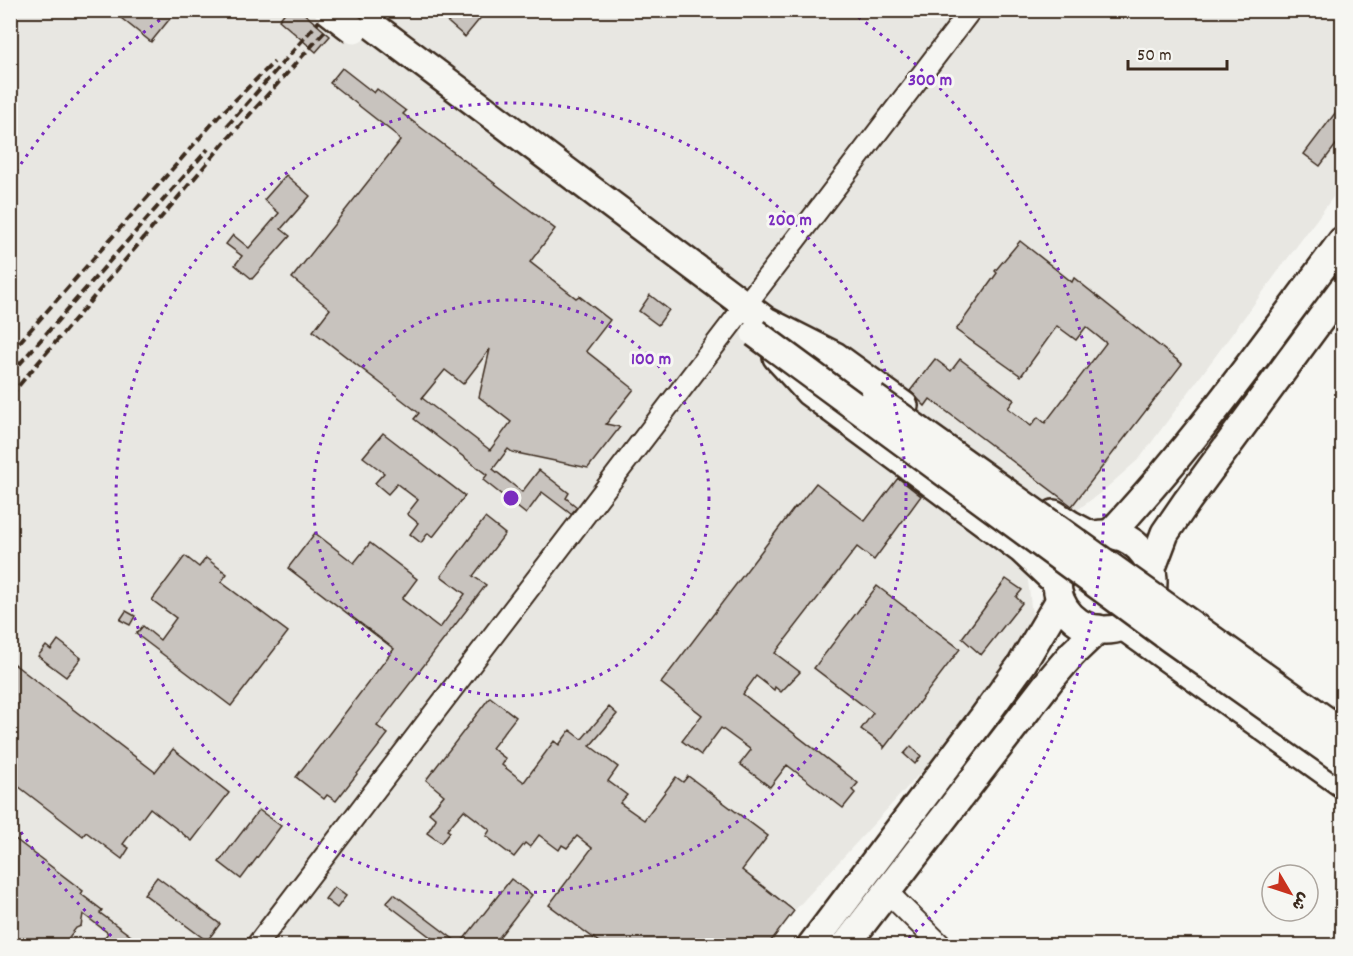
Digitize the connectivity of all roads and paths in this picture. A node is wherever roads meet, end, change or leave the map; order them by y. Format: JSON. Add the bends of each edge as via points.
{"nodes":[{"id":1,"x":328,"y":10,"type":"edge"},
{"id":2,"x":971,"y":10,"type":"edge"},
{"id":3,"x":356,"y":20,"type":"edge"},
{"id":4,"x":1342,"y":242,"type":"edge"},
{"id":5,"x":1342,"y":290,"type":"edge"},
{"id":6,"x":750,"y":319,"type":"junction"},
{"id":7,"x":1101,"y":535,"type":"junction"},
{"id":8,"x":1152,"y":577,"type":"junction"},
{"id":9,"x":1058,"y":592,"type":"junction"},
{"id":10,"x":1110,"y":628,"type":"junction"},
{"id":11,"x":1342,"y":719,"type":"edge"},
{"id":12,"x":1342,"y":732,"type":"edge"},
{"id":13,"x":1342,"y":760,"type":"edge"},
{"id":14,"x":1342,"y":783,"type":"edge"},
{"id":15,"x":886,"y":891,"type":"junction"},
{"id":16,"x":256,"y":945,"type":"edge"},
{"id":17,"x":811,"y":945,"type":"edge"},
{"id":18,"x":845,"y":945,"type":"edge"},
{"id":19,"x":942,"y":945,"type":"edge"}],
"edges":[{"from":1,"to":3,"type":"highway","bridge":true},
{"from":2,"to":6,"type":"street"},
{"from":3,"to":6,"type":"highway"},
{"from":4,"to":7,"type":"highway","via":[[1161,477]]},
{"from":5,"to":8,"type":"highway","via":[[1165,533]]},
{"from":6,"to":7,"type":"highway","via":[[835,356],[1071,525]]},
{"from":6,"to":9,"type":"highway","via":[[809,392],[1022,550]]},
{"from":6,"to":12,"type":"highway","bridge":true},
{"from":6,"to":13,"type":"highway","bridge":true,"via":[[1171,639]]},
{"from":6,"to":16,"type":"street"},
{"from":7,"to":8,"type":"highway","via":[[1128,540],[1136,546],[1143,552]]},
{"from":7,"to":9,"type":"highway","via":[[1070,548],[1058,570]]},
{"from":8,"to":10,"type":"highway","via":[[1144,609],[1134,619]]},
{"from":8,"to":11,"type":"highway"},
{"from":9,"to":10,"type":"highway","via":[[1066,611],[1075,620],[1086,626]]},
{"from":9,"to":17,"type":"highway","via":[[1022,664]]},
{"from":10,"to":14,"type":"highway"},
{"from":10,"to":15,"type":"highway","via":[[1072,654]]},
{"from":15,"to":18,"type":"highway"},
{"from":15,"to":19,"type":"street"}]}
